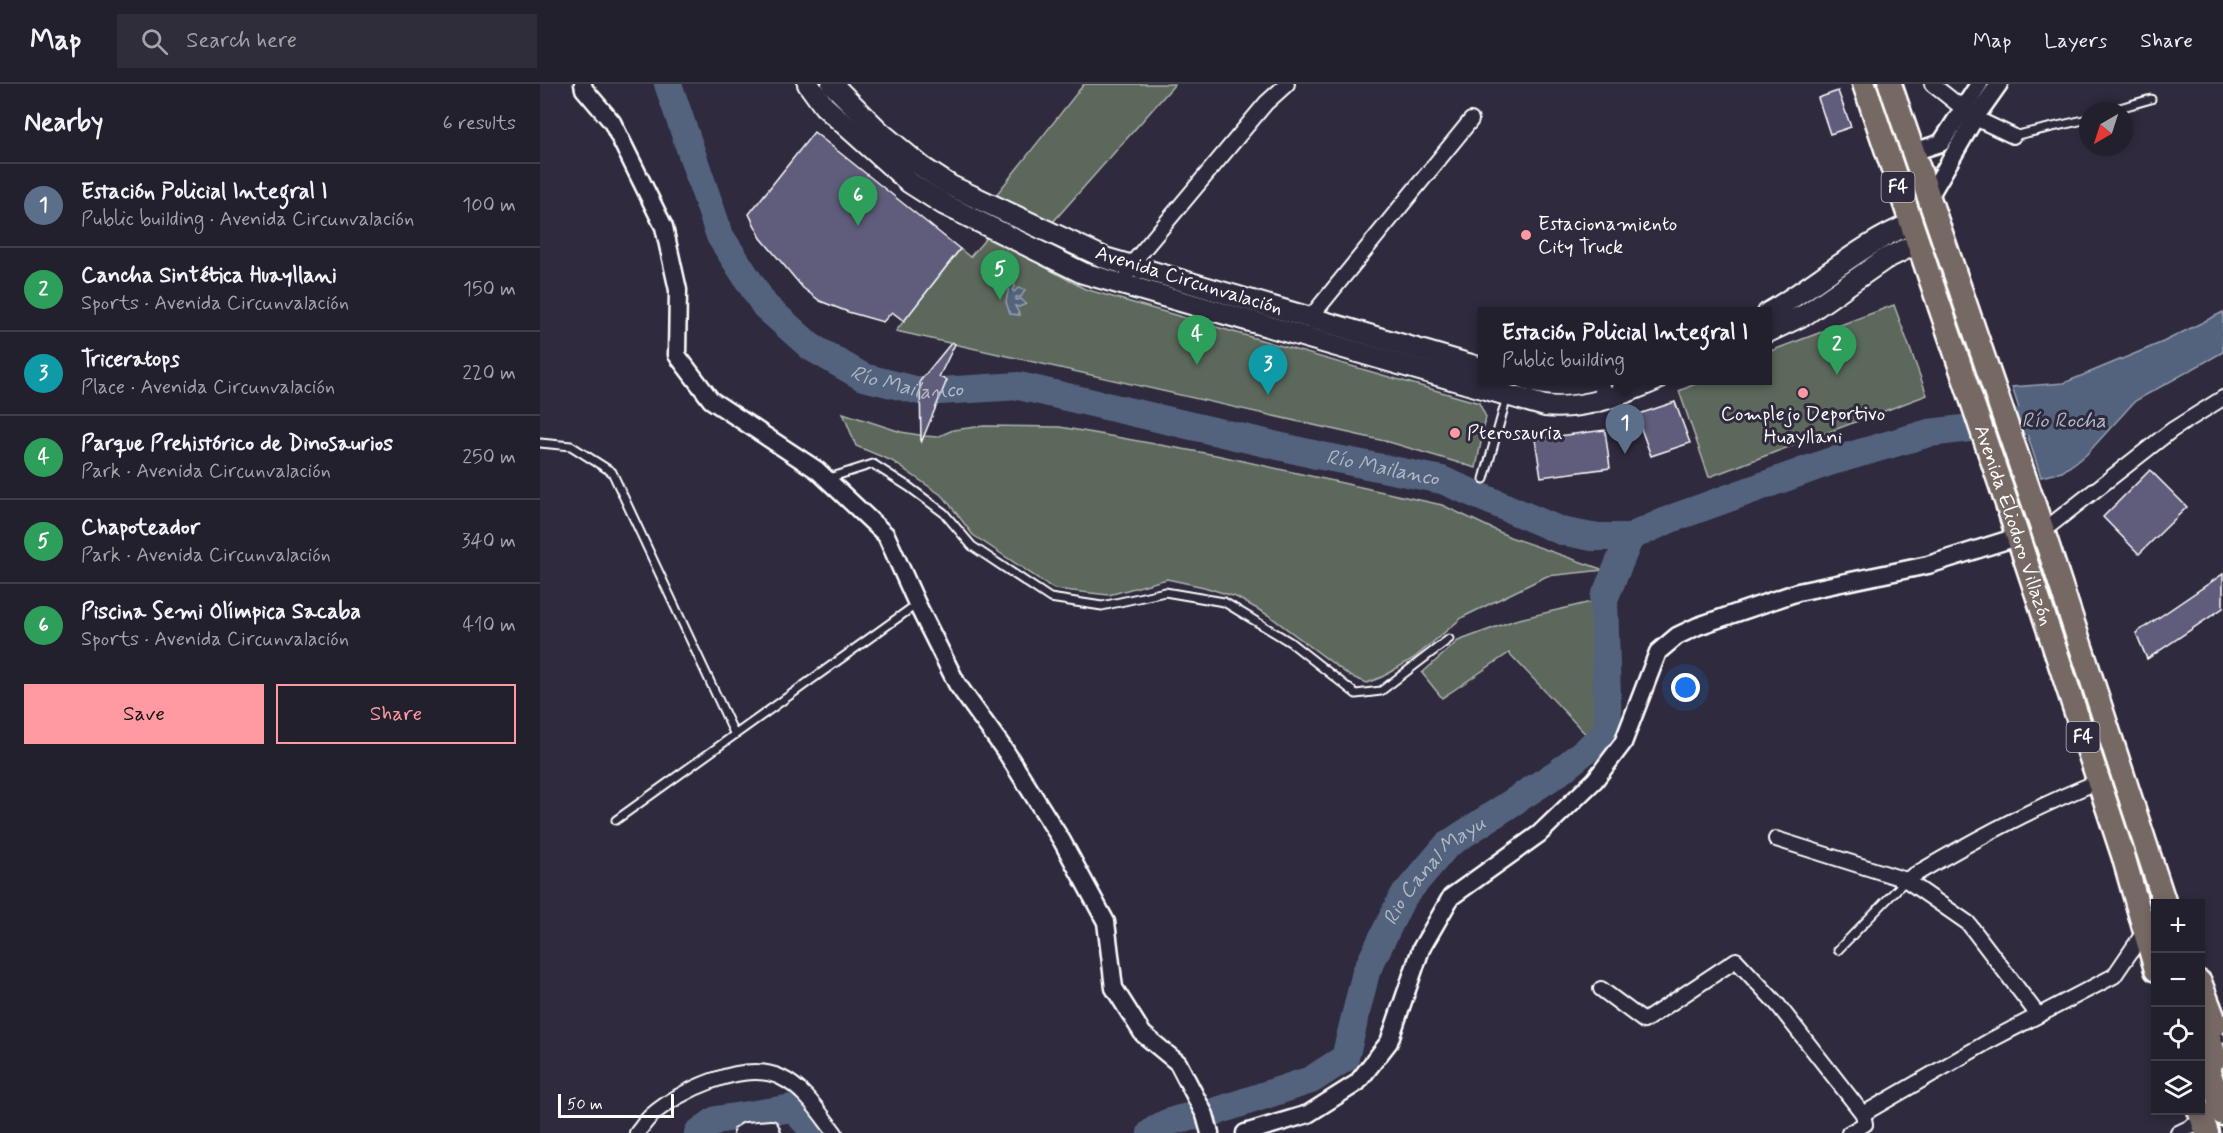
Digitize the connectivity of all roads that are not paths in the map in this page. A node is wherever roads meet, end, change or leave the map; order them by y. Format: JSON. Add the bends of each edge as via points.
{"nodes":[{"id":1,"x":583,"y":84,"type":"edge"},
{"id":2,"x":832,"y":84,"type":"edge"},
{"id":3,"x":1287,"y":84,"type":"edge"},
{"id":4,"x":1864,"y":84,"type":"edge"},
{"id":5,"x":1890,"y":84,"type":"edge"},
{"id":6,"x":1932,"y":84,"type":"edge"},
{"id":7,"x":1979,"y":84,"type":"edge"},
{"id":8,"x":1999,"y":84,"type":"edge"},
{"id":9,"x":812,"y":86,"type":"edge"},
{"id":10,"x":2151,"y":99,"type":"dead end"},
{"id":11,"x":2133,"y":104,"type":"edge"},
{"id":12,"x":1969,"y":113,"type":"junction"},
{"id":13,"x":1471,"y":120,"type":"dead end"},
{"id":14,"x":2079,"y":121,"type":"edge"},
{"id":15,"x":2013,"y":136,"type":"joint"},
{"id":16,"x":1913,"y":152,"type":"junction"},
{"id":17,"x":1929,"y":197,"type":"junction"},
{"id":18,"x":992,"y":205,"type":"junction"},
{"id":19,"x":981,"y":222,"type":"junction"},
{"id":20,"x":1915,"y":233,"type":"junction"},
{"id":21,"x":1130,"y":266,"type":"junction"},
{"id":22,"x":1124,"y":285,"type":"junction"},
{"id":23,"x":1772,"y":310,"type":"edge"},
{"id":24,"x":1310,"y":318,"type":"junction"},
{"id":25,"x":1772,"y":330,"type":"edge"},
{"id":26,"x":1478,"y":367,"type":"edge"},
{"id":27,"x":1478,"y":380,"type":"edge"},
{"id":28,"x":1543,"y":385,"type":"edge"},
{"id":29,"x":1571,"y":385,"type":"edge"},
{"id":30,"x":1601,"y":385,"type":"edge"},
{"id":31,"x":1645,"y":385,"type":"edge"},
{"id":32,"x":1508,"y":388,"type":"edge"},
{"id":33,"x":2223,"y":398,"type":"edge"},
{"id":34,"x":1606,"y":400,"type":"junction"},
{"id":35,"x":540,"y":443,"type":"edge"},
{"id":36,"x":826,"y":479,"type":"junction"},
{"id":37,"x":1484,"y":479,"type":"dead end"},
{"id":38,"x":2043,"y":531,"type":"junction"},
{"id":39,"x":2017,"y":537,"type":"junction"},
{"id":40,"x":917,"y":604,"type":"junction"},
{"id":41,"x":1449,"y":639,"type":"dead end"},
{"id":42,"x":734,"y":733,"type":"junction"},
{"id":43,"x":2097,"y":782,"type":"junction"},
{"id":44,"x":616,"y":820,"type":"dead end"},
{"id":45,"x":1776,"y":839,"type":"dead end"},
{"id":46,"x":2148,"y":848,"type":"junction"},
{"id":47,"x":1906,"y":880,"type":"junction"},
{"id":48,"x":2158,"y":899,"type":"edge"},
{"id":49,"x":2165,"y":899,"type":"edge"},
{"id":50,"x":2169,"y":899,"type":"edge"},
{"id":51,"x":2144,"y":932,"type":"junction"},
{"id":52,"x":1838,"y":950,"type":"dead end"},
{"id":53,"x":2151,"y":954,"type":"edge"},
{"id":54,"x":1600,"y":989,"type":"dead end"},
{"id":55,"x":2205,"y":999,"type":"edge"},
{"id":56,"x":2038,"y":1015,"type":"junction"},
{"id":57,"x":2205,"y":1026,"type":"edge"},
{"id":58,"x":2217,"y":1041,"type":"edge"},
{"id":59,"x":2223,"y":1079,"type":"edge"},
{"id":60,"x":2208,"y":1120,"type":"edge"},
{"id":61,"x":1866,"y":1124,"type":"edge"},
{"id":62,"x":637,"y":1133,"type":"edge"},
{"id":63,"x":741,"y":1133,"type":"edge"},
{"id":64,"x":773,"y":1133,"type":"edge"},
{"id":65,"x":835,"y":1133,"type":"edge"},
{"id":66,"x":1210,"y":1133,"type":"edge"},
{"id":67,"x":1245,"y":1133,"type":"edge"},
{"id":68,"x":1849,"y":1133,"type":"edge"},
{"id":69,"x":2178,"y":1133,"type":"edge"}],
"edges":[{"from":1,"to":36,"type":"street","via":[[612,122],[664,227],[678,290],[677,355],[711,400]]},
{"from":2,"to":18,"type":"main road","name":"Avenida Circunvalación","via":[[922,167]]},
{"from":3,"to":21,"type":"street"},
{"from":4,"to":20,"type":"highway","name":"Avenida Eliodoro Villazón","number":"F4"},
{"from":5,"to":16,"type":"highway","name":"Avenida Eliodoro Villazón","number":"F4"},
{"from":6,"to":12,"type":"street"},
{"from":7,"to":12,"type":"street"},
{"from":8,"to":12,"type":"street"},
{"from":9,"to":19,"type":"main road","name":"Avenida Circunvalación","via":[[824,106],[910,183]]},
{"from":10,"to":11,"type":"lane"},
{"from":12,"to":15,"type":"street"},
{"from":12,"to":16,"type":"street","via":[[1941,142]]},
{"from":12,"to":17,"type":"street"},
{"from":13,"to":24,"type":"street"},
{"from":14,"to":15,"type":"lane"},
{"from":16,"to":17,"type":"highway","name":"Avenida Eliodoro Villazón","number":"F4"},
{"from":17,"to":38,"type":"highway","name":"Avenida Eliodoro Villazón","number":"F4"},
{"from":18,"to":19,"type":"street"},
{"from":18,"to":21,"type":"main road","name":"Avenida Circunvalación"},
{"from":19,"to":22,"type":"main road","name":"Avenida Circunvalación","via":[[1083,273]]},
{"from":20,"to":23,"type":"main road","via":[[1890,232]]},
{"from":20,"to":25,"type":"main road","via":[[1806,314]]},
{"from":20,"to":39,"type":"highway","name":"Avenida Eliodoro Villazón","number":"F4"},
{"from":21,"to":22,"type":"street"},
{"from":21,"to":24,"type":"main road","name":"Avenida Circunvalación"},
{"from":22,"to":27,"type":"main road","name":"Avenida Circunvalación"},
{"from":24,"to":26,"type":"main road","name":"Avenida Circunvalación"},
{"from":28,"to":29,"type":"main road"},
{"from":30,"to":34,"type":"street"},
{"from":31,"to":34,"type":"main road","name":"Avenida Circunvalación"},
{"from":32,"to":34,"type":"main road","name":"Avenida Circunvalación","via":[[1545,406],[1562,408]]},
{"from":32,"to":37,"type":"lane"},
{"from":33,"to":38,"type":"street","via":[[2172,430]]},
{"from":35,"to":42,"type":"lane","via":[[572,446],[612,472]]},
{"from":36,"to":40,"type":"street","via":[[886,535]]},
{"from":36,"to":41,"type":"lane","via":[[873,464],[944,513],[972,546],[1050,598],[1102,606],[1165,592],[1224,602],[1290,642],[1356,694],[1381,691]]},
{"from":38,"to":46,"type":"highway","name":"Avenida Eliodoro Villazón","number":"F4"},
{"from":39,"to":43,"type":"highway","name":"Avenida Eliodoro Villazón","number":"F4"},
{"from":39,"to":67,"type":"street","via":[[1928,565],[1798,592],[1677,636],[1658,652],[1623,742],[1595,780],[1539,834],[1452,897],[1441,912],[1421,949],[1389,1042],[1357,1083],[1308,1114]]},
{"from":40,"to":42,"type":"lane"},
{"from":40,"to":66,"type":"street","via":[[957,684],[1056,831],[1106,922],[1114,988],[1143,1034],[1178,1063]]},
{"from":42,"to":44,"type":"lane"},
{"from":43,"to":47,"type":"street","via":[[1976,838]]},
{"from":43,"to":51,"type":"highway","name":"Avenida Eliodoro Villazón","number":"F4"},
{"from":45,"to":47,"type":"street"},
{"from":46,"to":48,"type":"highway","name":"Avenida Eliodoro Villazón","number":"F4"},
{"from":46,"to":49,"type":"highway","name":"Avenida Eliodoro Villazón","number":"F4"},
{"from":46,"to":50,"type":"highway","name":"Avenida Eliodoro Villazón","number":"F4"},
{"from":47,"to":52,"type":"lane"},
{"from":47,"to":56,"type":"street","via":[[1968,923]]},
{"from":51,"to":53,"type":"highway","name":"Avenida Eliodoro Villazón","number":"F4"},
{"from":51,"to":56,"type":"street","via":[[2114,976]]},
{"from":54,"to":61,"type":"street","via":[[1644,1021],[1736,960],[1778,1005]]},
{"from":55,"to":58,"type":"highway"},
{"from":56,"to":61,"type":"street"},
{"from":57,"to":59,"type":"highway"},
{"from":58,"to":60,"type":"highway"},
{"from":60,"to":69,"type":"street"},
{"from":61,"to":68,"type":"street"},
{"from":62,"to":65,"type":"street","via":[[652,1115],[700,1084],[746,1071],[779,1076],[808,1097]]},
{"from":63,"to":64,"type":"street","via":[[771,1128]]}]}
